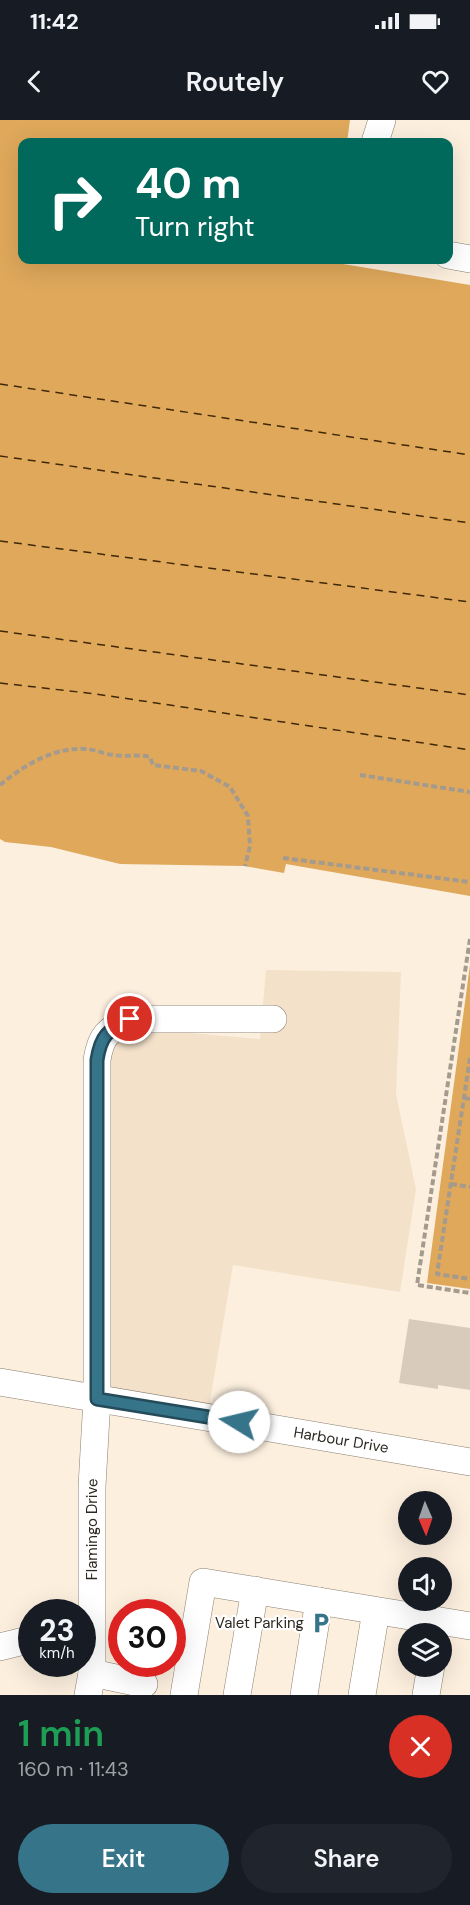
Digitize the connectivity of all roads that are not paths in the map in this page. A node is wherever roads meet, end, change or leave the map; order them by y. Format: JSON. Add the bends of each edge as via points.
{"nodes":[{"id":1,"x":382,"y":120,"type":"edge"},
{"id":2,"x":376,"y":138,"type":"edge"},
{"id":3,"x":453,"y":256,"type":"edge"},
{"id":4,"x":470,"y":259,"type":"edge"},
{"id":5,"x":273,"y":1019,"type":"dead end"},
{"id":6,"x":0,"y":1382,"type":"edge"},
{"id":7,"x":97,"y":1399,"type":"junction"},
{"id":8,"x":470,"y":1462,"type":"edge"},
{"id":9,"x":255,"y":1590,"type":"junction"},
{"id":10,"x":89,"y":1599,"type":"edge"},
{"id":11,"x":319,"y":1601,"type":"junction"},
{"id":12,"x":376,"y":1611,"type":"junction"},
{"id":13,"x":422,"y":1623,"type":"edge"},
{"id":14,"x":470,"y":1626,"type":"edge"},
{"id":15,"x":452,"y":1627,"type":"edge"},
{"id":16,"x":18,"y":1642,"type":"edge"},
{"id":17,"x":0,"y":1647,"type":"edge"},
{"id":18,"x":429,"y":1677,"type":"edge"},
{"id":19,"x":90,"y":1684,"type":"edge"},
{"id":20,"x":144,"y":1684,"type":"dead end"},
{"id":21,"x":184,"y":1695,"type":"edge"},
{"id":22,"x":237,"y":1695,"type":"edge"},
{"id":23,"x":304,"y":1695,"type":"edge"},
{"id":24,"x":362,"y":1695,"type":"edge"},
{"id":25,"x":426,"y":1695,"type":"edge"}],
"edges":[{"from":1,"to":2,"type":"street"},
{"from":3,"to":4,"type":"street"},
{"from":5,"to":7,"type":"street","name":"Flamingo Drive","via":[[130,1019],[111,1029],[99,1044]]},
{"from":6,"to":7,"type":"street","name":"Harbour Drive"},
{"from":7,"to":8,"type":"street","name":"Harbour Drive"},
{"from":7,"to":10,"type":"street","name":"Flamingo Drive"},
{"from":9,"to":11,"type":"street"},
{"from":9,"to":21,"type":"street","via":[[203,1582]]},
{"from":9,"to":22,"type":"street"},
{"from":11,"to":12,"type":"street"},
{"from":11,"to":23,"type":"street"},
{"from":12,"to":13,"type":"street"},
{"from":12,"to":24,"type":"street"},
{"from":14,"to":15,"type":"street"},
{"from":16,"to":17,"type":"street"},
{"from":18,"to":25,"type":"street"},
{"from":19,"to":20,"type":"street"}]}
